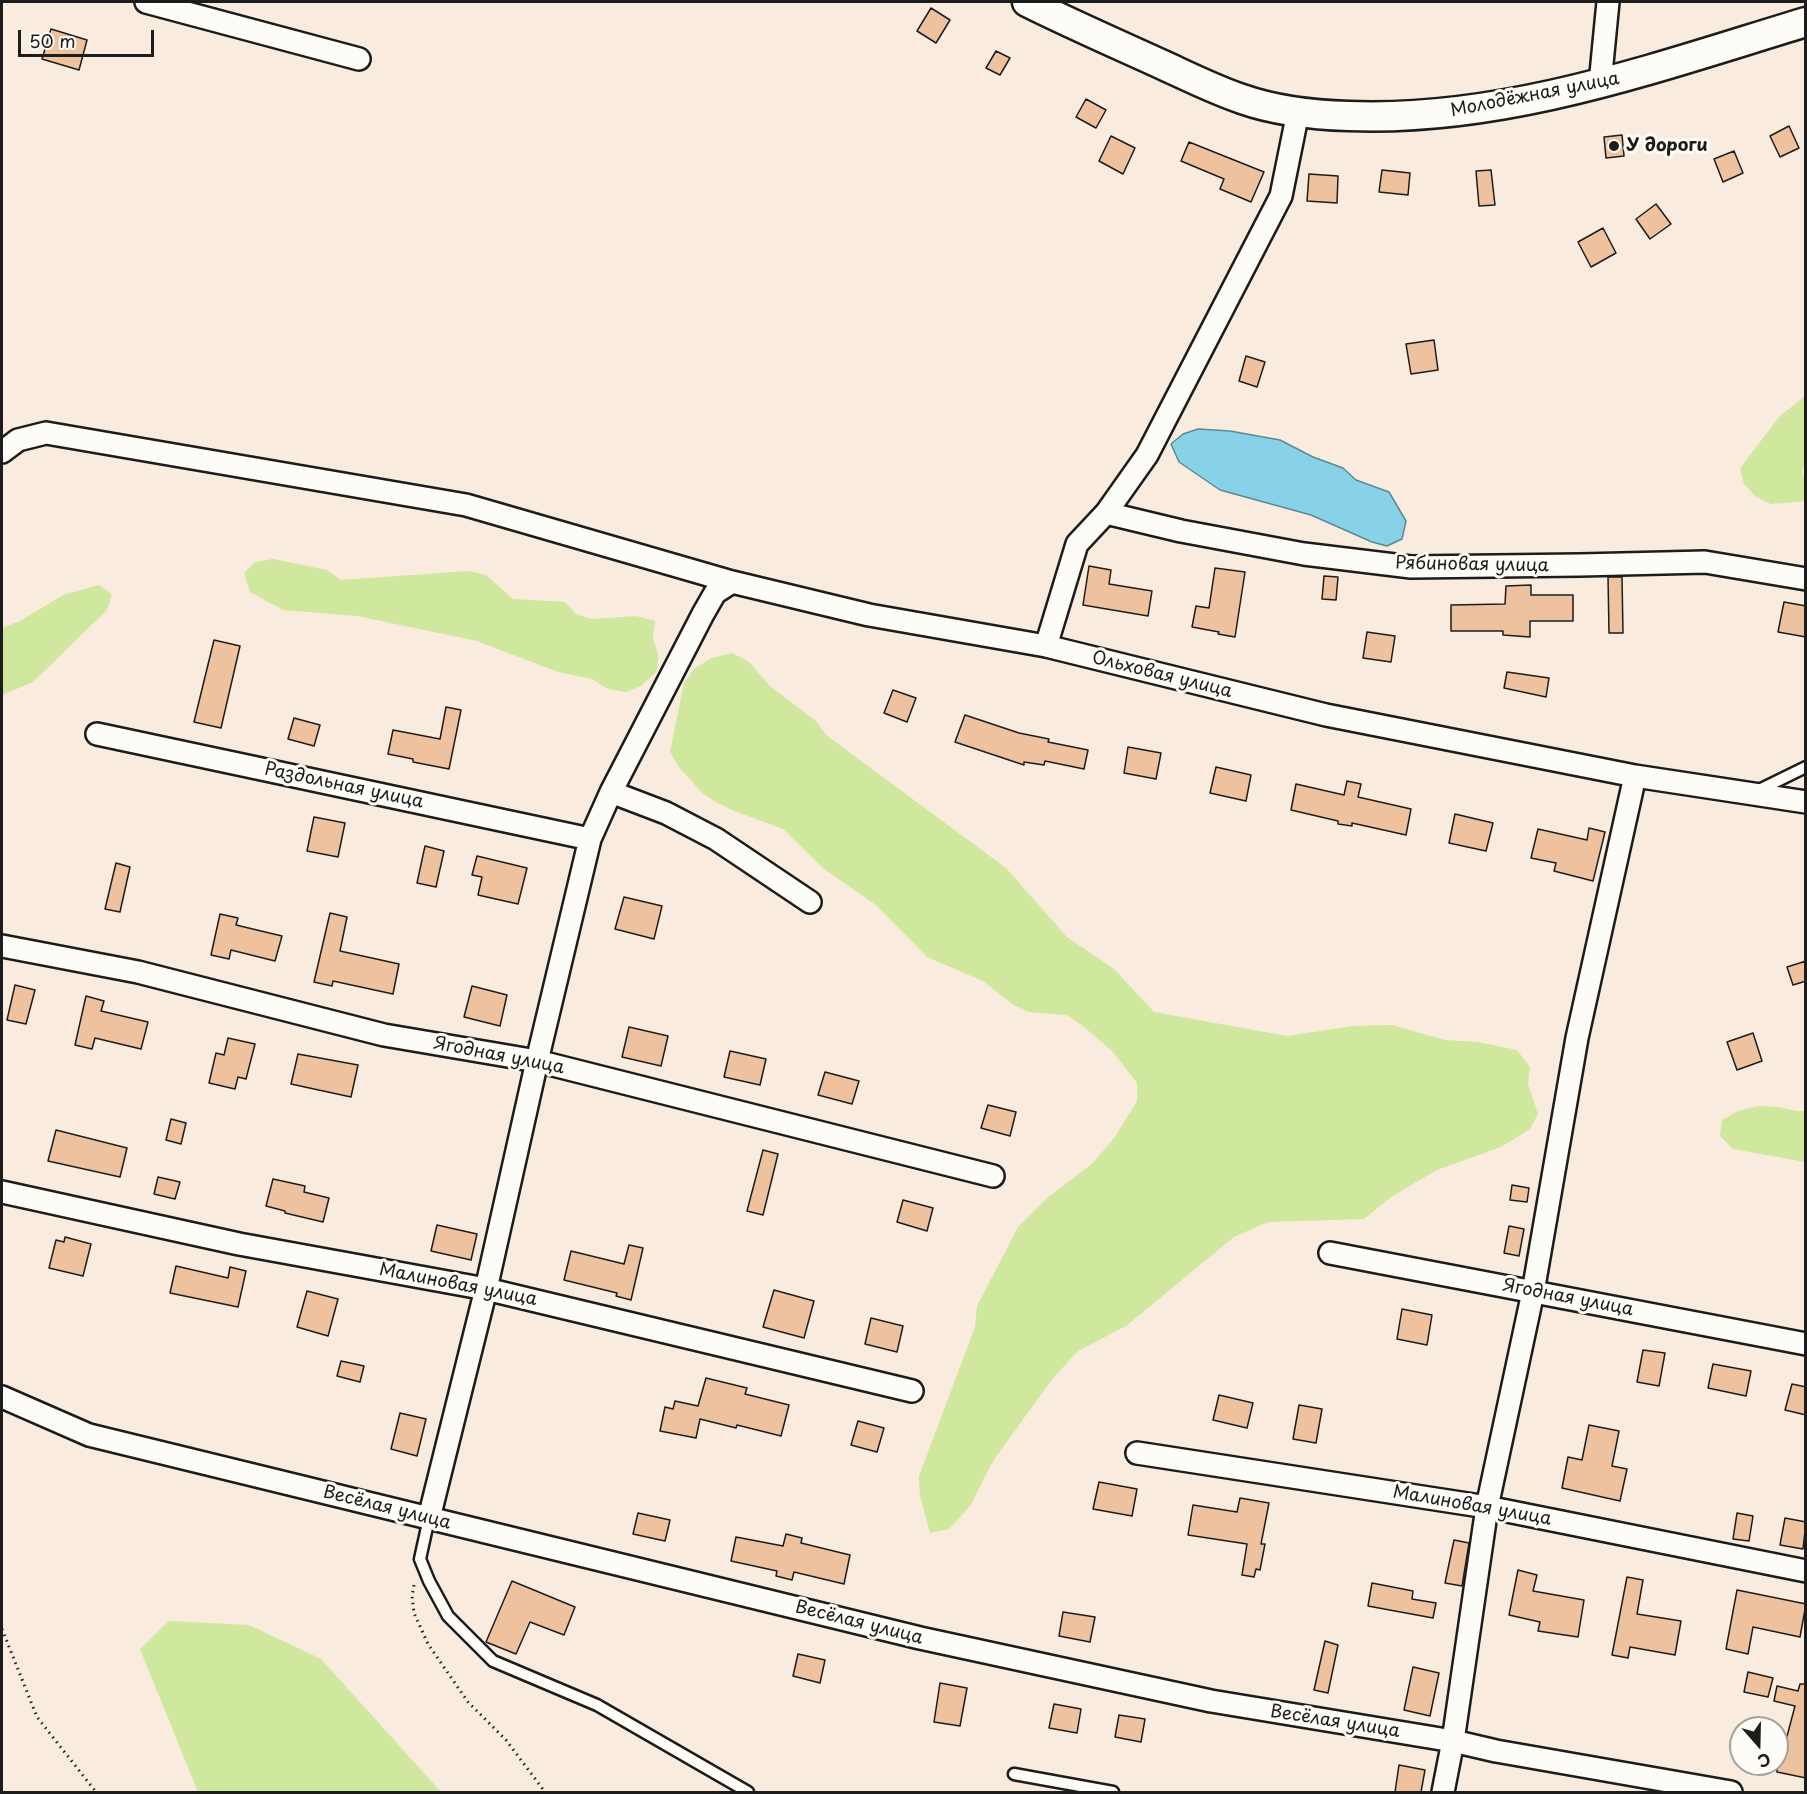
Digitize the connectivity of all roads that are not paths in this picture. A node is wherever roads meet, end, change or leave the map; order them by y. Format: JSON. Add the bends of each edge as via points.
{"nodes":[{"id":1,"x":146,"y":2,"type":"edge"},
{"id":2,"x":1027,"y":2,"type":"edge"},
{"id":3,"x":1608,"y":2,"type":"edge"},
{"id":4,"x":1806,"y":22,"type":"edge"},
{"id":5,"x":359,"y":59,"type":"dead end"},
{"id":6,"x":1600,"y":84,"type":"junction"},
{"id":7,"x":1298,"y":112,"type":"junction"},
{"id":8,"x":2,"y":452,"type":"edge"},
{"id":9,"x":1106,"y":513,"type":"junction"},
{"id":10,"x":1806,"y":579,"type":"edge"},
{"id":11,"x":732,"y":582,"type":"junction"},
{"id":12,"x":1046,"y":646,"type":"junction"},
{"id":13,"x":97,"y":734,"type":"dead end"},
{"id":14,"x":1806,"y":766,"type":"edge"},
{"id":15,"x":1635,"y":776,"type":"junction"},
{"id":16,"x":611,"y":792,"type":"junction"},
{"id":17,"x":1752,"y":793,"type":"junction"},
{"id":18,"x":1806,"y":802,"type":"edge"},
{"id":19,"x":590,"y":839,"type":"junction"},
{"id":20,"x":810,"y":902,"type":"dead end"},
{"id":21,"x":2,"y":946,"type":"edge"},
{"id":22,"x":537,"y":1060,"type":"junction"},
{"id":23,"x":993,"y":1176,"type":"dead end"},
{"id":24,"x":2,"y":1192,"type":"edge"},
{"id":25,"x":1330,"y":1253,"type":"dead end"},
{"id":26,"x":486,"y":1289,"type":"junction"},
{"id":27,"x":1533,"y":1292,"type":"junction"},
{"id":28,"x":1806,"y":1344,"type":"edge"},
{"id":29,"x":912,"y":1391,"type":"dead end"},
{"id":30,"x":2,"y":1397,"type":"edge"},
{"id":31,"x":1137,"y":1453,"type":"dead end"},
{"id":32,"x":1487,"y":1507,"type":"junction"},
{"id":33,"x":429,"y":1518,"type":"junction"},
{"id":34,"x":1806,"y":1571,"type":"edge"},
{"id":35,"x":1453,"y":1741,"type":"junction"},
{"id":36,"x":1014,"y":1774,"type":"dead end"},
{"id":37,"x":748,"y":1792,"type":"edge"},
{"id":38,"x":1113,"y":1792,"type":"edge"},
{"id":39,"x":1443,"y":1792,"type":"edge"},
{"id":40,"x":1731,"y":1792,"type":"edge"}],
"edges":[{"from":1,"to":5,"type":"street"},
{"from":2,"to":7,"type":"street","name":"Молодёжная улица","via":[[1242,99]]},
{"from":3,"to":6,"type":"street"},
{"from":4,"to":6,"type":"street","name":"Молодёжная улица"},
{"from":6,"to":7,"type":"street","name":"Молодёжная улица","via":[[1442,113],[1382,118]]},
{"from":7,"to":9,"type":"street","via":[[1281,196],[1147,455]]},
{"from":8,"to":11,"type":"street","name":"Ольховая улица","via":[[18,440],[46,434],[466,505]]},
{"from":9,"to":10,"type":"street","name":"Рябиновая улица","via":[[1304,554],[1411,567],[1705,562]]},
{"from":9,"to":12,"type":"street","via":[[1077,543]]},
{"from":11,"to":12,"type":"street","name":"Ольховая улица","via":[[869,615]]},
{"from":11,"to":16,"type":"street","via":[[715,593]]},
{"from":12,"to":15,"type":"street","name":"Ольховая улица","via":[[1326,715]]},
{"from":13,"to":19,"type":"street","name":"Раздольная улица"},
{"from":14,"to":17,"type":"lane"},
{"from":15,"to":17,"type":"street","name":"Ольховая улица"},
{"from":15,"to":27,"type":"street","via":[[1577,1038]]},
{"from":16,"to":19,"type":"street"},
{"from":16,"to":20,"type":"street","via":[[666,813],[716,839]]},
{"from":17,"to":18,"type":"street","name":"Ольховая улица"},
{"from":19,"to":22,"type":"street"},
{"from":21,"to":22,"type":"street","name":"Ягодная улица","via":[[138,972],[384,1035]]},
{"from":22,"to":23,"type":"street","name":"Ягодная улица"},
{"from":22,"to":26,"type":"street"},
{"from":24,"to":26,"type":"street","name":"Малиновая улица","via":[[239,1244]]},
{"from":25,"to":27,"type":"street","name":"Ягодная улица"},
{"from":26,"to":29,"type":"street","name":"Малиновая улица"},
{"from":26,"to":33,"type":"street"},
{"from":27,"to":28,"type":"street","name":"Ягодная улица"},
{"from":27,"to":32,"type":"street"},
{"from":30,"to":33,"type":"street","name":"Весёлая улица","via":[[89,1435]]},
{"from":31,"to":32,"type":"street","name":"Малиновая улица"},
{"from":32,"to":34,"type":"street","name":"Малиновая улица"},
{"from":32,"to":35,"type":"street"},
{"from":33,"to":35,"type":"street","name":"Весёлая улица","via":[[920,1638],[1187,1696]]},
{"from":33,"to":37,"type":"lane","via":[[420,1559],[429,1581],[448,1616],[493,1661],[597,1705]]},
{"from":35,"to":39,"type":"street"},
{"from":35,"to":40,"type":"street","name":"Весёлая улица"},
{"from":36,"to":38,"type":"lane"}]}
